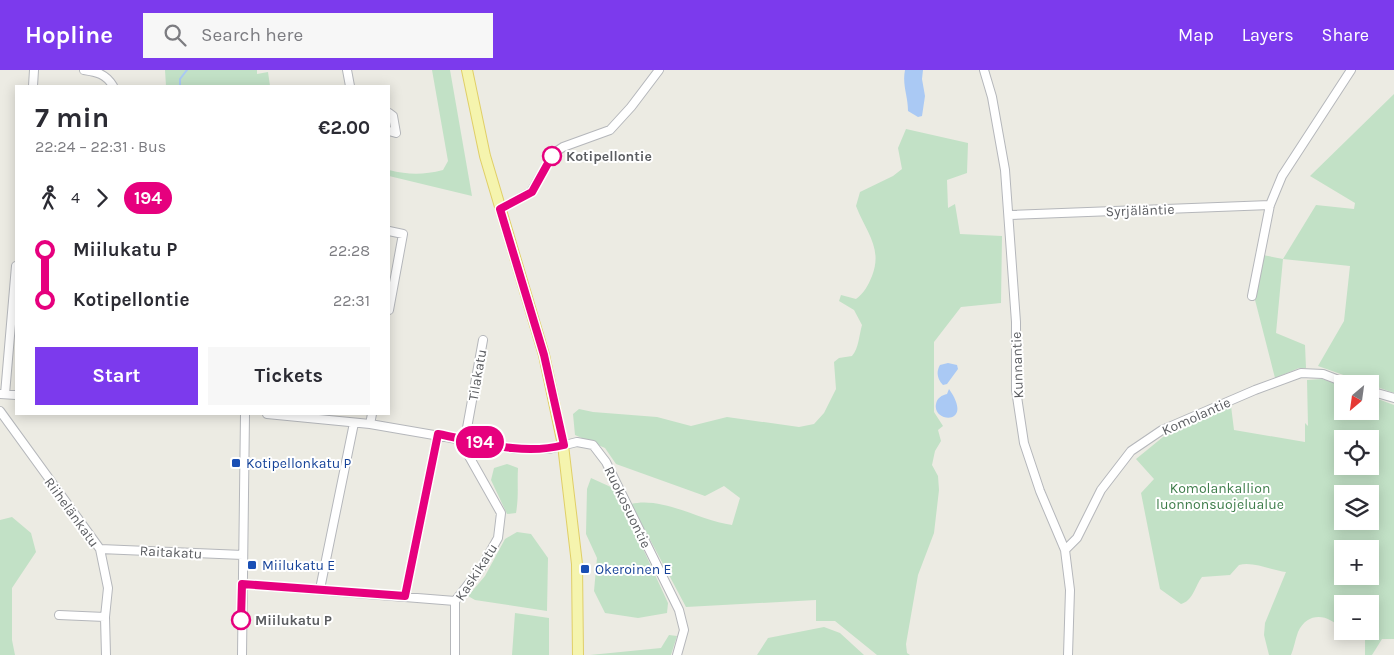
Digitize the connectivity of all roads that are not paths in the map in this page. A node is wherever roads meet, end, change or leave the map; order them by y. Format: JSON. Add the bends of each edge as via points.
{"nodes":[{"id":1,"x":34,"y":70,"type":"edge"},
{"id":2,"x":84,"y":70,"type":"edge"},
{"id":3,"x":347,"y":70,"type":"edge"},
{"id":4,"x":468,"y":70,"type":"edge"},
{"id":5,"x":659,"y":70,"type":"edge"},
{"id":6,"x":984,"y":70,"type":"edge"},
{"id":7,"x":1350,"y":70,"type":"edge"},
{"id":8,"x":33,"y":85,"type":"edge"},
{"id":9,"x":112,"y":85,"type":"edge"},
{"id":10,"x":350,"y":85,"type":"edge"},
{"id":11,"x":390,"y":114,"type":"edge"},
{"id":12,"x":390,"y":131,"type":"edge"},
{"id":13,"x":1270,"y":205,"type":"junction"},
{"id":14,"x":500,"y":209,"type":"junction"},
{"id":15,"x":1009,"y":215,"type":"junction"},
{"id":16,"x":390,"y":231,"type":"edge"},
{"id":17,"x":15,"y":285,"type":"edge"},
{"id":18,"x":1252,"y":296,"type":"dead end"},
{"id":19,"x":390,"y":301,"type":"edge"},
{"id":20,"x":14,"y":304,"type":"edge"},
{"id":21,"x":483,"y":340,"type":"dead end"},
{"id":22,"x":1334,"y":378,"type":"edge"},
{"id":23,"x":3,"y":394,"type":"edge"},
{"id":24,"x":1379,"y":394,"type":"edge"},
{"id":25,"x":1394,"y":398,"type":"edge"},
{"id":26,"x":0,"y":411,"type":"edge"},
{"id":27,"x":245,"y":415,"type":"edge"},
{"id":28,"x":277,"y":415,"type":"edge"},
{"id":29,"x":372,"y":415,"type":"edge"},
{"id":30,"x":354,"y":423,"type":"junction"},
{"id":31,"x":370,"y":424,"type":"junction"},
{"id":32,"x":438,"y":434,"type":"junction"},
{"id":33,"x":465,"y":440,"type":"junction"},
{"id":34,"x":564,"y":445,"type":"junction"},
{"id":35,"x":100,"y":549,"type":"junction"},
{"id":36,"x":1065,"y":550,"type":"junction"},
{"id":37,"x":243,"y":555,"type":"junction"},
{"id":38,"x":242,"y":584,"type":"junction"},
{"id":39,"x":320,"y":589,"type":"junction"},
{"id":40,"x":405,"y":596,"type":"junction"},
{"id":41,"x":455,"y":601,"type":"junction"},
{"id":42,"x":59,"y":615,"type":"dead end"},
{"id":43,"x":105,"y":617,"type":"junction"},
{"id":44,"x":106,"y":655,"type":"edge"},
{"id":45,"x":242,"y":655,"type":"edge"},
{"id":46,"x":455,"y":655,"type":"edge"},
{"id":47,"x":578,"y":655,"type":"edge"},
{"id":48,"x":677,"y":655,"type":"edge"},
{"id":49,"x":1068,"y":655,"type":"edge"}],
"edges":[{"from":1,"to":8,"type":"street"},
{"from":2,"to":9,"type":"street","via":[[100,73]]},
{"from":3,"to":10,"type":"street"},
{"from":4,"to":14,"type":"main road","via":[[485,156]]},
{"from":5,"to":14,"type":"street","via":[[610,130],[554,153],[532,192]]},
{"from":6,"to":15,"type":"street","name":"Kunnantie","via":[[1005,170]]},
{"from":7,"to":13,"type":"street","via":[[1282,176]]},
{"from":11,"to":12,"type":"street","via":[[396,133]]},
{"from":13,"to":15,"type":"street","name":"Syrjäläntie"},
{"from":13,"to":18,"type":"street"},
{"from":14,"to":34,"type":"main road","via":[[544,355]]},
{"from":15,"to":36,"type":"street","name":"Kunnantie","via":[[1016,322],[1016,390],[1024,443]]},
{"from":16,"to":19,"type":"street","via":[[403,234]]},
{"from":17,"to":20,"type":"street"},
{"from":20,"to":23,"type":"street"},
{"from":21,"to":33,"type":"street","name":"Tilakatu"},
{"from":22,"to":36,"type":"street","name":"Komolantie","via":[[1323,374],[1300,373],[1162,430],[1131,451],[1102,490],[1077,538]]},
{"from":24,"to":25,"type":"street"},
{"from":26,"to":35,"type":"street","name":"Riihelänkatu"},
{"from":27,"to":37,"type":"street"},
{"from":28,"to":30,"type":"street"},
{"from":29,"to":31,"type":"street"},
{"from":30,"to":31,"type":"street"},
{"from":30,"to":39,"type":"street"},
{"from":31,"to":32,"type":"street"},
{"from":32,"to":33,"type":"street"},
{"from":32,"to":40,"type":"street"},
{"from":33,"to":34,"type":"street","via":[[527,450]]},
{"from":33,"to":41,"type":"street","name":"Kaskikatu","via":[[466,451],[501,513],[498,538],[481,568]]},
{"from":34,"to":47,"type":"main road","via":[[577,564]]},
{"from":34,"to":48,"type":"street","name":"Ruokosuontie","via":[[577,442],[593,444],[606,462],[679,610],[684,630]]},
{"from":35,"to":37,"type":"street","name":"Raitakatu"},
{"from":35,"to":43,"type":"street","name":"Riihelänkatu","via":[[108,588]]},
{"from":36,"to":49,"type":"street","name":"Kunnantie","via":[[1070,590]]},
{"from":37,"to":38,"type":"street"},
{"from":38,"to":39,"type":"street"},
{"from":38,"to":45,"type":"street"},
{"from":39,"to":40,"type":"street"},
{"from":40,"to":41,"type":"street"},
{"from":41,"to":46,"type":"street","name":"Kaskikatu"},
{"from":42,"to":43,"type":"street"},
{"from":43,"to":44,"type":"street","name":"Riihelänkatu"}]}
